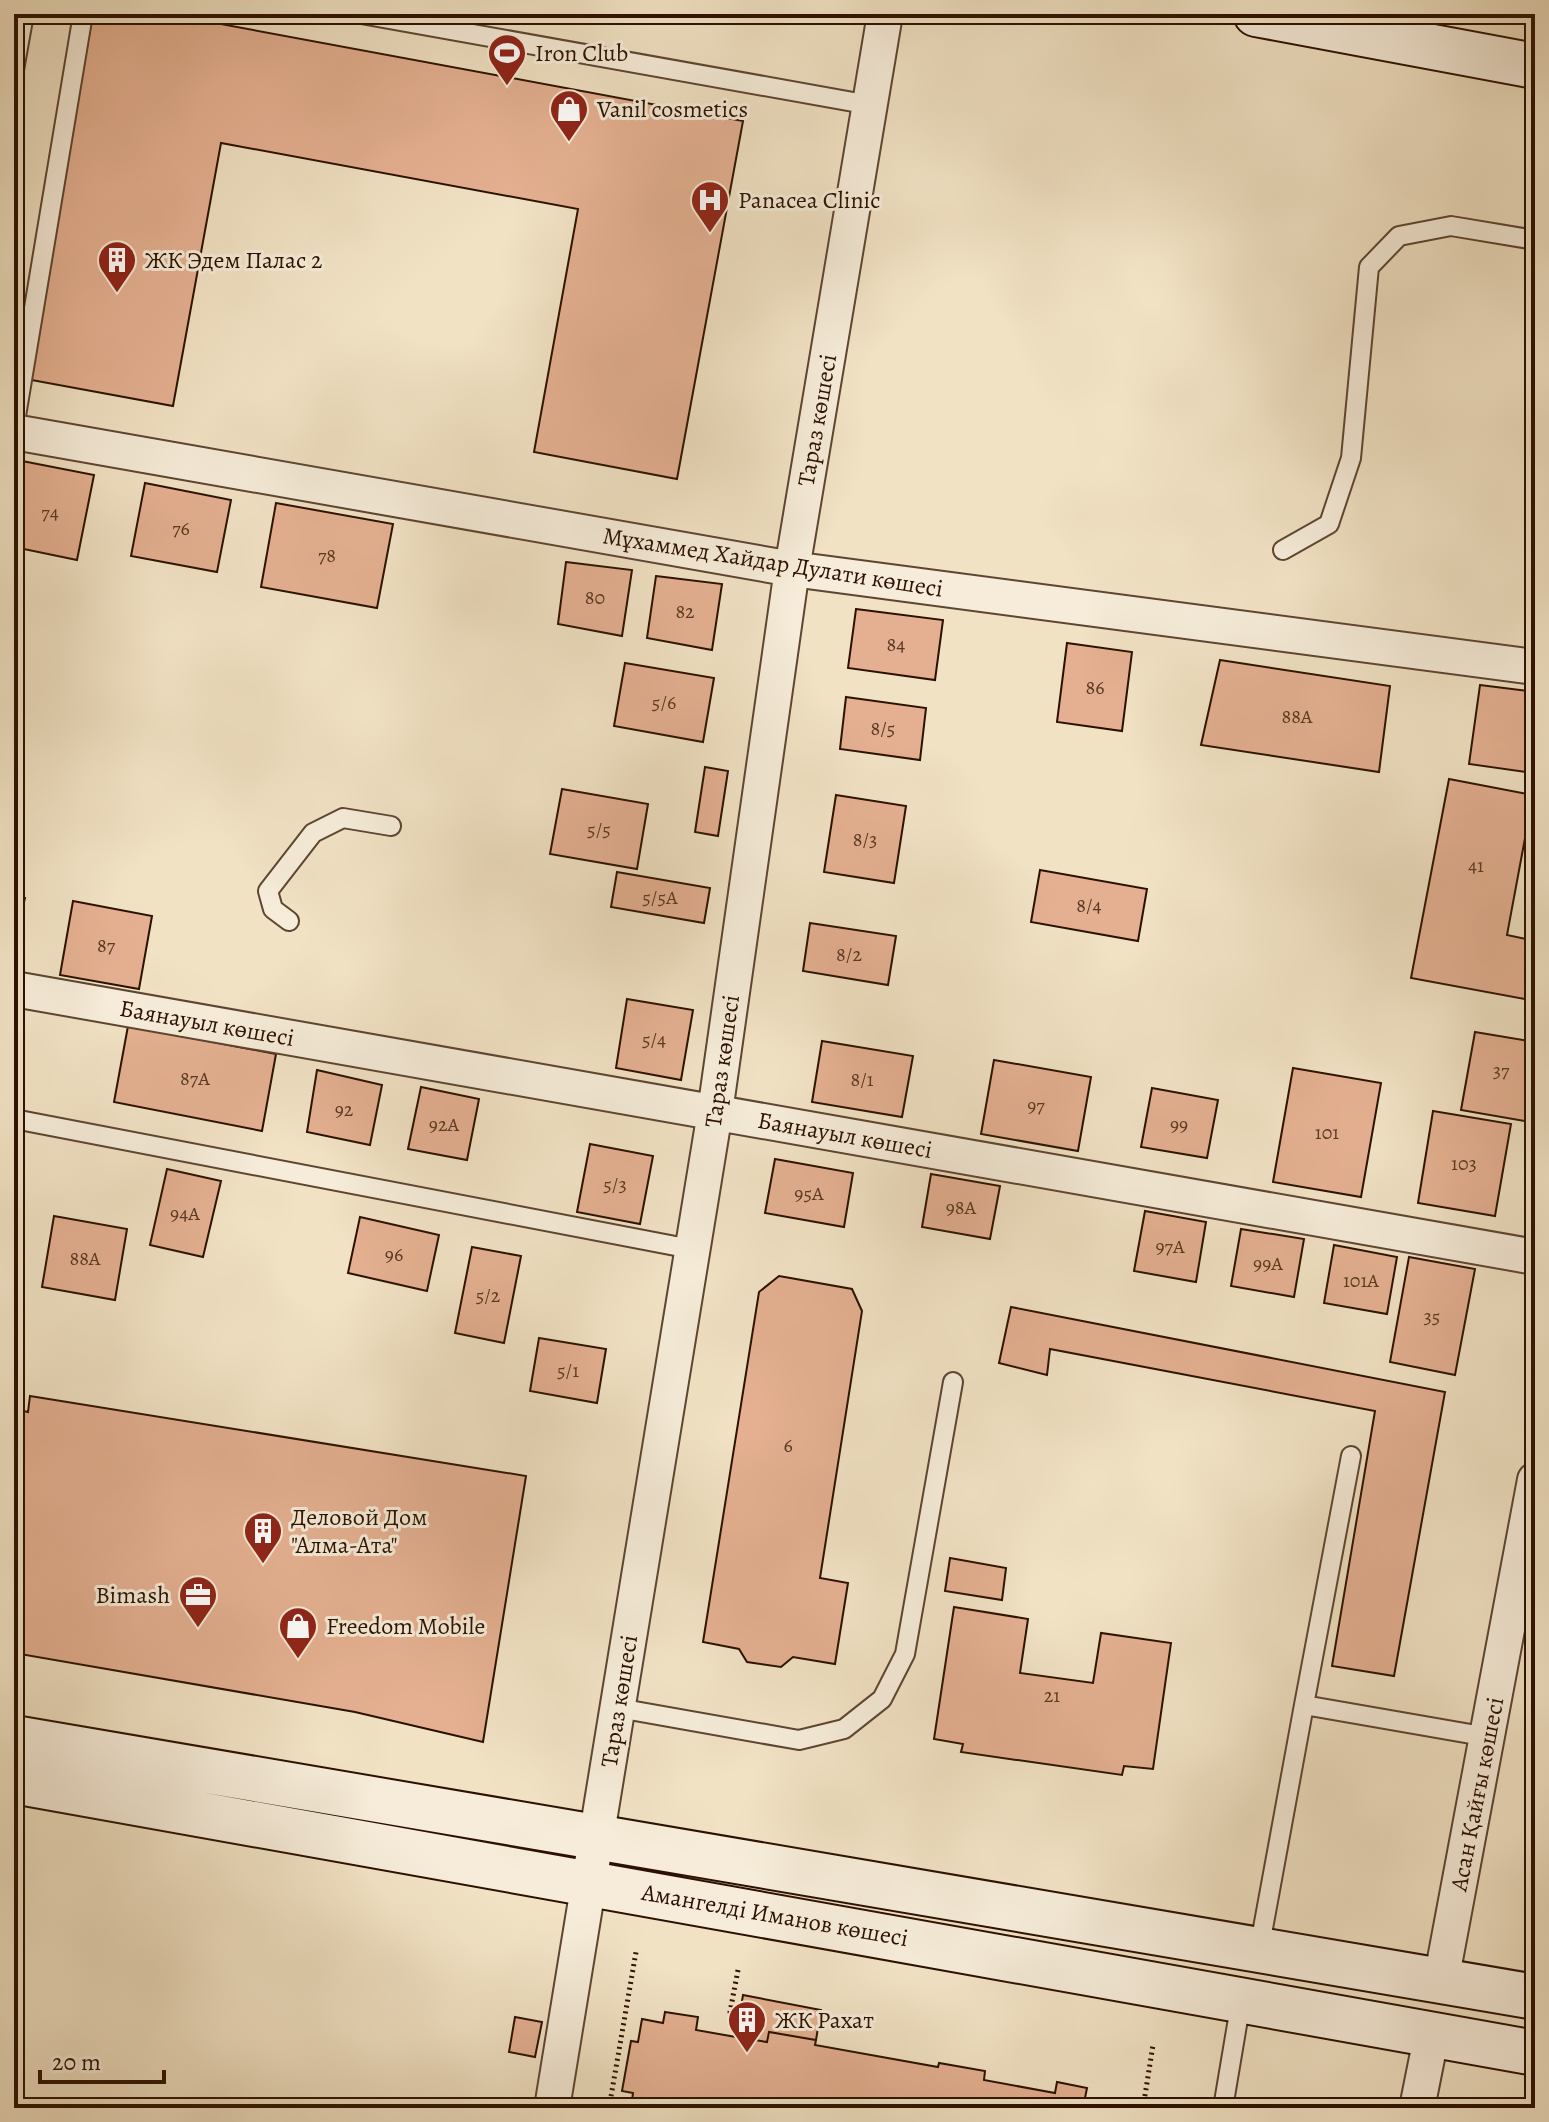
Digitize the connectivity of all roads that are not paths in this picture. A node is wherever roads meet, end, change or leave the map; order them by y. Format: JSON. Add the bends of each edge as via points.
{"nodes":[{"id":1,"x":24,"y":14,"type":"edge"},
{"id":2,"x":83,"y":14,"type":"edge"},
{"id":3,"x":361,"y":14,"type":"edge"},
{"id":4,"x":885,"y":14,"type":"edge"},
{"id":5,"x":1256,"y":14,"type":"edge"},
{"id":6,"x":1535,"y":66,"type":"edge"},
{"id":7,"x":14,"y":70,"type":"edge"},
{"id":8,"x":870,"y":105,"type":"junction"},
{"id":9,"x":1535,"y":240,"type":"edge"},
{"id":10,"x":14,"y":430,"type":"edge"},
{"id":11,"x":1283,"y":550,"type":"dead end"},
{"id":12,"x":792,"y":569,"type":"junction"},
{"id":13,"x":1535,"y":667,"type":"edge"},
{"id":14,"x":391,"y":826,"type":"dead end"},
{"id":15,"x":289,"y":921,"type":"dead end"},
{"id":16,"x":14,"y":989,"type":"edge"},
{"id":17,"x":715,"y":1112,"type":"junction"},
{"id":18,"x":14,"y":1119,"type":"edge"},
{"id":19,"x":691,"y":1249,"type":"junction"},
{"id":20,"x":1535,"y":1257,"type":"edge"},
{"id":21,"x":953,"y":1382,"type":"dead end"},
{"id":22,"x":1351,"y":1456,"type":"dead end"},
{"id":23,"x":1535,"y":1480,"type":"edge"},
{"id":24,"x":1304,"y":1705,"type":"junction"},
{"id":25,"x":618,"y":1708,"type":"junction"},
{"id":26,"x":1488,"y":1737,"type":"junction"},
{"id":27,"x":14,"y":1738,"type":"edge"},
{"id":28,"x":14,"y":1781,"type":"edge"},
{"id":29,"x":66,"y":1789,"type":"junction"},
{"id":30,"x":14,"y":1793,"type":"edge"},
{"id":31,"x":597,"y":1838,"type":"junction"},
{"id":32,"x":590,"y":1882,"type":"junction"},
{"id":33,"x":1259,"y":1950,"type":"junction"},
{"id":34,"x":1441,"y":1981,"type":"junction"},
{"id":35,"x":1535,"y":1997,"type":"edge"},
{"id":36,"x":1242,"y":1998,"type":"junction"},
{"id":37,"x":1432,"y":2033,"type":"junction"},
{"id":38,"x":1535,"y":2053,"type":"edge"},
{"id":39,"x":552,"y":2108,"type":"edge"},
{"id":40,"x":1223,"y":2108,"type":"edge"},
{"id":41,"x":1417,"y":2108,"type":"edge"}],
"edges":[{"from":1,"to":7,"type":"lane"},
{"from":2,"to":10,"type":"lane"},
{"from":3,"to":8,"type":"lane"},
{"from":4,"to":8,"type":"street","name":"Тараз көшесі"},
{"from":5,"to":6,"type":"main road"},
{"from":8,"to":12,"type":"street","name":"Тараз көшесі"},
{"from":9,"to":11,"type":"lane","via":[[1451,226],[1399,236],[1369,267],[1351,458],[1329,524]]},
{"from":10,"to":12,"type":"street","name":"Мұхаммед Хайдар Дулати көшесі"},
{"from":12,"to":13,"type":"street","name":"Мұхаммед Хайдар Дулати көшесі"},
{"from":12,"to":17,"type":"street","name":"Тараз көшесі"},
{"from":14,"to":15,"type":"lane","via":[[343,818],[313,833],[268,891],[273,909]]},
{"from":16,"to":17,"type":"street","name":"Баянауыл көшесі"},
{"from":17,"to":19,"type":"street","name":"Тараз көшесі"},
{"from":17,"to":20,"type":"street","name":"Баянауыл көшесі"},
{"from":18,"to":19,"type":"lane"},
{"from":19,"to":25,"type":"street","name":"Тараз көшесі"},
{"from":21,"to":25,"type":"lane","via":[[905,1654],[882,1699],[844,1729],[799,1740]]},
{"from":22,"to":24,"type":"lane"},
{"from":23,"to":26,"type":"street","name":"Асан Қайғы көшесі"},
{"from":24,"to":26,"type":"lane"},
{"from":24,"to":33,"type":"lane"},
{"from":25,"to":31,"type":"street","name":"Тараз көшесі"},
{"from":26,"to":34,"type":"street","name":"Асан Қайғы көшесі"},
{"from":27,"to":31,"type":"main road","name":"Амангелді Иманов көшесі"},
{"from":28,"to":29,"type":"main road","name":"Амангелді Иманов көшесі"},
{"from":29,"to":30,"type":"main road"},
{"from":29,"to":32,"type":"main road","name":"Амангелді Иманов көшесі"},
{"from":31,"to":32,"type":"street","name":"Тараз көшесі"},
{"from":31,"to":33,"type":"main road","name":"Амангелді Иманов көшесі"},
{"from":32,"to":36,"type":"main road","name":"Амангелді Иманов көшесі"},
{"from":32,"to":39,"type":"street","name":"Тараз көшесі"},
{"from":33,"to":34,"type":"main road","name":"Амангелді Иманов көшесі"},
{"from":34,"to":35,"type":"main road","name":"Амангелді Иманов көшесі"},
{"from":34,"to":37,"type":"main road","name":"Асан Қайғы көшесі"},
{"from":36,"to":37,"type":"main road","name":"Амангелді Иманов көшесі"},
{"from":36,"to":40,"type":"lane"},
{"from":37,"to":38,"type":"main road","name":"Амангелді Иманов көшесі"},
{"from":37,"to":41,"type":"street","name":"Асан Қайғы көшесі"}]}
